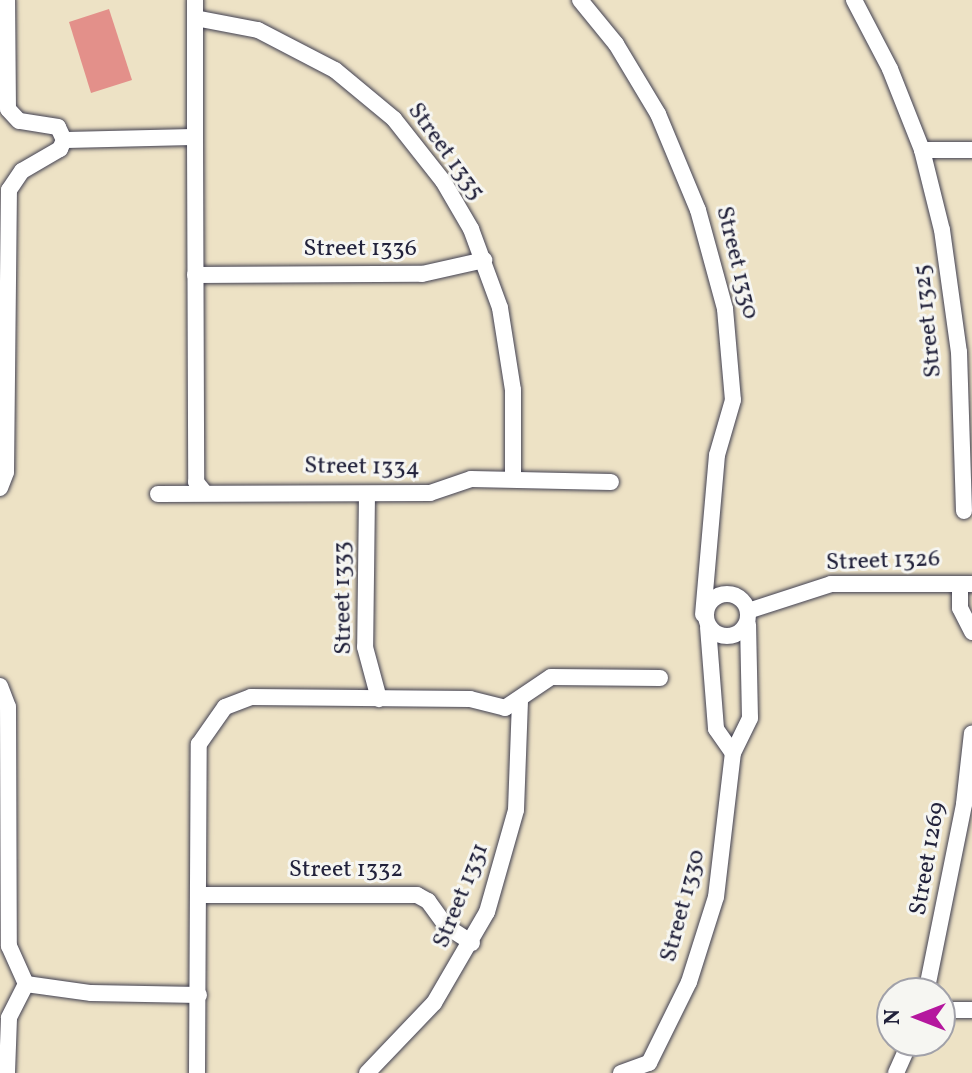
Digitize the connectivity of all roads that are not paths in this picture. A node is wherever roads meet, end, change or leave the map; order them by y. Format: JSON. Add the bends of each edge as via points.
{"nodes":[{"id":1,"x":7,"y":0,"type":"edge"},
{"id":2,"x":195,"y":0,"type":"edge"},
{"id":3,"x":580,"y":0,"type":"edge"},
{"id":4,"x":854,"y":0,"type":"edge"},
{"id":5,"x":0,"y":1,"type":"edge"},
{"id":6,"x":195,"y":18,"type":"junction"},
{"id":7,"x":195,"y":137,"type":"junction"},
{"id":8,"x":64,"y":140,"type":"junction"},
{"id":9,"x":922,"y":150,"type":"junction"},
{"id":10,"x":972,"y":150,"type":"edge"},
{"id":11,"x":484,"y":260,"type":"junction"},
{"id":12,"x":195,"y":275,"type":"junction"},
{"id":13,"x":966,"y":352,"type":"edge"},
{"id":14,"x":513,"y":479,"type":"junction"},
{"id":15,"x":611,"y":482,"type":"dead end"},
{"id":16,"x":0,"y":488,"type":"edge"},
{"id":17,"x":205,"y":493,"type":"junction"},
{"id":18,"x":158,"y":494,"type":"dead end"},
{"id":19,"x":367,"y":494,"type":"junction"},
{"id":20,"x":964,"y":511,"type":"dead end"},
{"id":21,"x":707,"y":567,"type":"junction"},
{"id":22,"x":966,"y":584,"type":"edge"},
{"id":23,"x":728,"y":597,"type":"junction"},
{"id":24,"x":750,"y":617,"type":"junction"},
{"id":25,"x":705,"y":621,"type":"junction"},
{"id":26,"x":972,"y":632,"type":"edge"},
{"id":27,"x":660,"y":678,"type":"dead end"},
{"id":28,"x":0,"y":686,"type":"edge"},
{"id":29,"x":379,"y":699,"type":"junction"},
{"id":30,"x":520,"y":702,"type":"junction"},
{"id":31,"x":972,"y":733,"type":"edge"},
{"id":32,"x":733,"y":753,"type":"junction"},
{"id":33,"x":968,"y":804,"type":"edge"},
{"id":34,"x":199,"y":895,"type":"junction"},
{"id":35,"x":472,"y":943,"type":"junction"},
{"id":36,"x":930,"y":977,"type":"edge"},
{"id":37,"x":26,"y":984,"type":"junction"},
{"id":38,"x":199,"y":995,"type":"junction"},
{"id":39,"x":651,"y":1068,"type":"edge"},
{"id":40,"x":7,"y":1073,"type":"edge"},
{"id":41,"x":197,"y":1073,"type":"edge"},
{"id":42,"x":367,"y":1073,"type":"edge"},
{"id":43,"x":621,"y":1073,"type":"edge"}],
"edges":[{"from":1,"to":5,"type":"street"},
{"from":1,"to":8,"type":"street","via":[[8,109],[24,123],[58,127]]},
{"from":2,"to":6,"type":"street"},
{"from":3,"to":21,"type":"street","name":"Street 1330","via":[[616,44],[658,114],[718,275],[731,343],[733,400],[717,455]]},
{"from":4,"to":9,"type":"street","name":"Street 1325","via":[[890,69]]},
{"from":6,"to":7,"type":"street"},
{"from":6,"to":11,"type":"street","name":"Street 1335","via":[[275,37],[335,70],[375,102],[443,181]]},
{"from":7,"to":8,"type":"street"},
{"from":7,"to":12,"type":"street"},
{"from":8,"to":16,"type":"street","via":[[60,149],[22,171],[9,190],[6,472]]},
{"from":9,"to":10,"type":"street"},
{"from":9,"to":13,"type":"street","name":"Street 1325"},
{"from":11,"to":12,"type":"street","name":"Street 1336","via":[[422,274]]},
{"from":11,"to":14,"type":"street","name":"Street 1335","via":[[510,362]]},
{"from":12,"to":17,"type":"street","via":[[196,482]]},
{"from":13,"to":20,"type":"street","name":"Street 1325"},
{"from":14,"to":15,"type":"street","name":"Street 1334"},
{"from":14,"to":19,"type":"street","name":"Street 1334","via":[[466,479],[430,493]]},
{"from":17,"to":18,"type":"street","name":"Street 1334"},
{"from":17,"to":19,"type":"street","name":"Street 1334"},
{"from":19,"to":29,"type":"street","name":"Street 1333","via":[[365,647]]},
{"from":21,"to":23,"type":"street"},
{"from":21,"to":25,"type":"street","name":"Street 1330"},
{"from":22,"to":24,"type":"street","name":"Street 1326","via":[[831,584]]},
{"from":22,"to":26,"type":"street","via":[[960,608]]},
{"from":23,"to":24,"type":"street","via":[[744,600]]},
{"from":23,"to":25,"type":"street","via":[[712,602]]},
{"from":24,"to":25,"type":"street","via":[[725,633]]},
{"from":24,"to":32,"type":"street","name":"Street 1330","via":[[750,718]]},
{"from":25,"to":32,"type":"street","name":"Street 1330","via":[[714,718]]},
{"from":27,"to":30,"type":"street","via":[[551,677],[533,685]]},
{"from":28,"to":37,"type":"street","via":[[9,715],[9,946]]},
{"from":29,"to":30,"type":"street","via":[[470,699],[505,708]]},
{"from":29,"to":34,"type":"street","via":[[245,697],[215,716],[199,744]]},
{"from":30,"to":35,"type":"street","name":"Street 1331","via":[[516,810],[500,874]]},
{"from":31,"to":33,"type":"street","name":"Street 1269"},
{"from":32,"to":39,"type":"street","name":"Street 1330","via":[[728,830],[708,926]]},
{"from":33,"to":36,"type":"street","name":"Street 1269"},
{"from":34,"to":35,"type":"street","name":"Street 1332","via":[[417,895],[446,926]]},
{"from":34,"to":38,"type":"street"},
{"from":35,"to":42,"type":"street","name":"Street 1331","via":[[434,1003]]},
{"from":37,"to":38,"type":"street","via":[[91,993]]},
{"from":37,"to":40,"type":"street","via":[[9,1018]]},
{"from":38,"to":41,"type":"street"},
{"from":39,"to":43,"type":"street","name":"Street 1330"}]}
